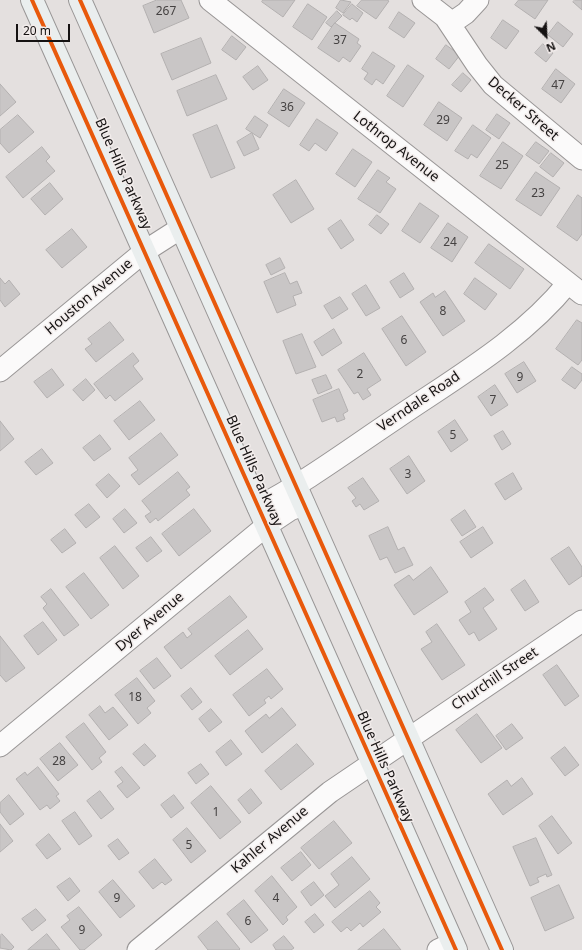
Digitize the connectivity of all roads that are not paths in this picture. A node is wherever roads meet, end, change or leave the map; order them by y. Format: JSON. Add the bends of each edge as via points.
{"nodes":[{"id":1,"x":32,"y":0,"type":"edge"},
{"id":2,"x":80,"y":0,"type":"edge"},
{"id":3,"x":210,"y":0,"type":"edge"},
{"id":4,"x":423,"y":0,"type":"edge"},
{"id":5,"x":478,"y":0,"type":"edge"},
{"id":6,"x":450,"y":24,"type":"junction"},
{"id":7,"x":582,"y":159,"type":"edge"},
{"id":8,"x":181,"y":228,"type":"junction"},
{"id":9,"x":145,"y":251,"type":"junction"},
{"id":10,"x":575,"y":288,"type":"edge"},
{"id":11,"x":0,"y":371,"type":"edge"},
{"id":12,"x":300,"y":495,"type":"junction"},
{"id":13,"x":262,"y":516,"type":"junction"},
{"id":14,"x":582,"y":620,"type":"edge"},
{"id":15,"x":408,"y":738,"type":"junction"},
{"id":16,"x":0,"y":746,"type":"edge"},
{"id":17,"x":372,"y":764,"type":"junction"},
{"id":18,"x":449,"y":948,"type":"edge"},
{"id":19,"x":138,"y":950,"type":"edge"},
{"id":20,"x":502,"y":950,"type":"edge"}],
"edges":[{"from":1,"to":9,"type":"main road","name":"Blue Hills Parkway"},
{"from":2,"to":8,"type":"main road"},
{"from":3,"to":10,"type":"street","name":"Lothrop Avenue"},
{"from":4,"to":6,"type":"street","name":"Decker Street","via":[[438,10]]},
{"from":5,"to":6,"type":"street","via":[[466,13]]},
{"from":6,"to":7,"type":"street","name":"Decker Street","via":[[476,65],[493,85]]},
{"from":8,"to":9,"type":"street","name":"Houston Avenue"},
{"from":8,"to":12,"type":"main road"},
{"from":9,"to":11,"type":"street","name":"Houston Avenue"},
{"from":9,"to":13,"type":"main road","name":"Blue Hills Parkway"},
{"from":10,"to":12,"type":"street","name":"Verndale Road"},
{"from":12,"to":13,"type":"street","name":"Verndale Road"},
{"from":12,"to":15,"type":"main road"},
{"from":13,"to":16,"type":"street","name":"Dyer Avenue"},
{"from":13,"to":17,"type":"main road","name":"Blue Hills Parkway"},
{"from":14,"to":15,"type":"street","name":"Churchill Street"},
{"from":15,"to":17,"type":"street","name":"Kahler Avenue"},
{"from":15,"to":20,"type":"main road"},
{"from":17,"to":18,"type":"main road","name":"Blue Hills Parkway"},
{"from":17,"to":19,"type":"street","name":"Kahler Avenue","via":[[302,814]]}]}
